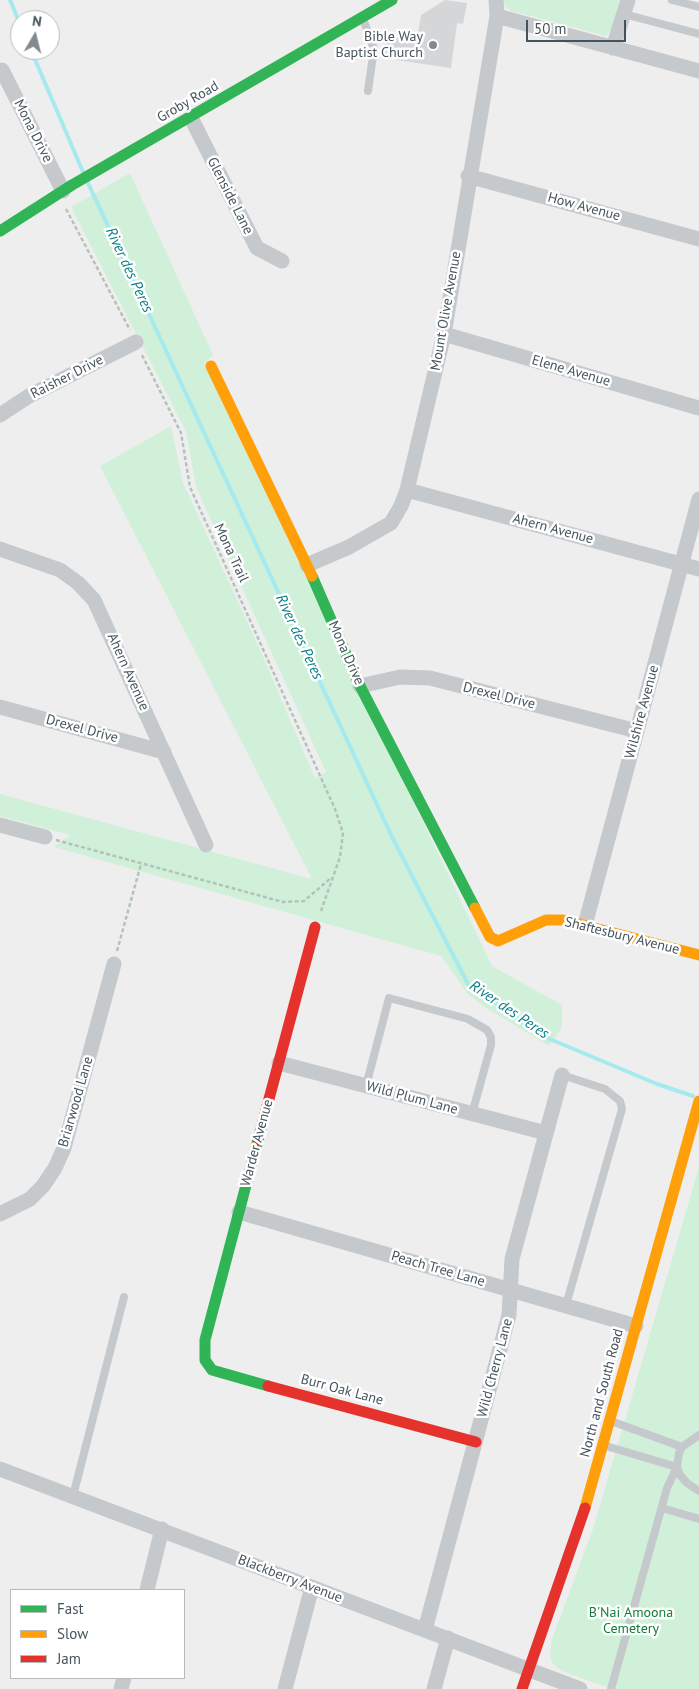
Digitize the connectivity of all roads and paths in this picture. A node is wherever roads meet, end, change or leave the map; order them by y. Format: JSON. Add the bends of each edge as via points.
{"nodes":[{"id":1,"x":392,"y":0,"type":"edge"},
{"id":2,"x":496,"y":0,"type":"edge"},
{"id":3,"x":672,"y":0,"type":"edge"},
{"id":4,"x":690,"y":2,"type":"edge"},
{"id":5,"x":626,"y":7,"type":"edge"},
{"id":6,"x":699,"y":7,"type":"edge"},
{"id":7,"x":496,"y":16,"type":"junction"},
{"id":8,"x":363,"y":17,"type":"junction"},
{"id":9,"x":699,"y":34,"type":"edge"},
{"id":10,"x":613,"y":48,"type":"junction"},
{"id":11,"x":2,"y":70,"type":"dead end"},
{"id":12,"x":699,"y":71,"type":"edge"},
{"id":13,"x":368,"y":91,"type":"dead end"},
{"id":14,"x":6,"y":93,"type":"edge"},
{"id":15,"x":190,"y":118,"type":"junction"},
{"id":16,"x":468,"y":176,"type":"junction"},
{"id":17,"x":64,"y":190,"type":"junction"},
{"id":18,"x":0,"y":230,"type":"edge"},
{"id":19,"x":699,"y":239,"type":"edge"},
{"id":20,"x":282,"y":261,"type":"dead end"},
{"id":21,"x":444,"y":334,"type":"junction"},
{"id":22,"x":136,"y":342,"type":"junction"},
{"id":23,"x":211,"y":366,"type":"dead end"},
{"id":24,"x":699,"y":408,"type":"edge"},
{"id":25,"x":0,"y":415,"type":"edge"},
{"id":26,"x":407,"y":490,"type":"junction"},
{"id":27,"x":699,"y":499,"type":"edge"},
{"id":28,"x":0,"y":549,"type":"edge"},
{"id":29,"x":682,"y":564,"type":"junction"},
{"id":30,"x":306,"y":565,"type":"junction"},
{"id":31,"x":699,"y":569,"type":"edge"},
{"id":32,"x":360,"y":686,"type":"junction"},
{"id":33,"x":0,"y":707,"type":"edge"},
{"id":34,"x":637,"y":731,"type":"junction"},
{"id":35,"x":164,"y":752,"type":"junction"},
{"id":36,"x":0,"y":825,"type":"edge"},
{"id":37,"x":45,"y":837,"type":"joint"},
{"id":38,"x":206,"y":845,"type":"dead end"},
{"id":39,"x":142,"y":864,"type":"junction"},
{"id":40,"x":333,"y":876,"type":"junction"},
{"id":41,"x":586,"y":926,"type":"junction"},
{"id":42,"x":315,"y":927,"type":"joint"},
{"id":43,"x":490,"y":937,"type":"joint"},
{"id":44,"x":699,"y":955,"type":"edge"},
{"id":45,"x":114,"y":964,"type":"joint"},
{"id":46,"x":279,"y":1063,"type":"junction"},
{"id":47,"x":562,"y":1075,"type":"joint"},
{"id":48,"x":366,"y":1086,"type":"junction"},
{"id":49,"x":699,"y":1101,"type":"edge"},
{"id":50,"x":472,"y":1114,"type":"junction"},
{"id":51,"x":546,"y":1133,"type":"junction"},
{"id":52,"x":239,"y":1212,"type":"junction"},
{"id":53,"x":0,"y":1214,"type":"edge"},
{"id":54,"x":511,"y":1290,"type":"junction"},
{"id":55,"x":124,"y":1297,"type":"dead end"},
{"id":56,"x":566,"y":1305,"type":"junction"},
{"id":57,"x":636,"y":1326,"type":"junction"},
{"id":58,"x":205,"y":1360,"type":"joint"},
{"id":59,"x":610,"y":1421,"type":"junction"},
{"id":60,"x":699,"y":1435,"type":"edge"},
{"id":61,"x":476,"y":1442,"type":"junction"},
{"id":62,"x":604,"y":1446,"type":"junction"},
{"id":63,"x":682,"y":1447,"type":"junction"},
{"id":64,"x":677,"y":1467,"type":"junction"},
{"id":65,"x":0,"y":1469,"type":"edge"},
{"id":66,"x":699,"y":1491,"type":"edge"},
{"id":67,"x":73,"y":1496,"type":"junction"},
{"id":68,"x":662,"y":1508,"type":"junction"},
{"id":69,"x":699,"y":1518,"type":"edge"},
{"id":70,"x":162,"y":1529,"type":"junction"},
{"id":71,"x":312,"y":1587,"type":"junction"},
{"id":72,"x":147,"y":1589,"type":"edge"},
{"id":73,"x":425,"y":1630,"type":"junction"},
{"id":74,"x":448,"y":1638,"type":"junction"},
{"id":75,"x":528,"y":1669,"type":"junction"},
{"id":76,"x":285,"y":1689,"type":"edge"},
{"id":77,"x":434,"y":1689,"type":"edge"},
{"id":78,"x":522,"y":1689,"type":"edge"},
{"id":79,"x":580,"y":1689,"type":"edge"},
{"id":80,"x":611,"y":1689,"type":"edge"}],
"edges":[{"from":1,"to":8,"type":"street","name":"Groby Road"},
{"from":2,"to":7,"type":"street","name":"Mount Olive Avenue"},
{"from":3,"to":4,"type":"lane"},
{"from":4,"to":6,"type":"lane"},
{"from":5,"to":9,"type":"lane"},
{"from":5,"to":10,"type":"street"},
{"from":7,"to":10,"type":"street"},
{"from":7,"to":16,"type":"street","name":"Mount Olive Avenue"},
{"from":8,"to":13,"type":"lane","via":[[374,49]]},
{"from":8,"to":15,"type":"street","name":"Groby Road"},
{"from":10,"to":12,"type":"street"},
{"from":11,"to":14,"type":"street","name":"Mona Drive"},
{"from":14,"to":17,"type":"street","name":"Mona Drive"},
{"from":15,"to":17,"type":"street","name":"Groby Road"},
{"from":15,"to":20,"type":"street","name":"Glenside Lane","via":[[256,248]]},
{"from":16,"to":19,"type":"street","name":"How Avenue"},
{"from":16,"to":21,"type":"street","name":"Mount Olive Avenue"},
{"from":17,"to":18,"type":"street","name":"Groby Road"},
{"from":17,"to":22,"type":"path","name":"Mona Trail"},
{"from":21,"to":24,"type":"street","name":"Elene Avenue"},
{"from":21,"to":26,"type":"street","name":"Mount Olive Avenue"},
{"from":22,"to":25,"type":"street","name":"Raisher Drive","via":[[29,396]]},
{"from":22,"to":40,"type":"path","name":"Mona Trail","via":[[181,433],[190,487],[335,809],[343,833],[340,857]]},
{"from":23,"to":30,"type":"street","name":"Mona Drive"},
{"from":26,"to":29,"type":"street","name":"Ahern Avenue"},
{"from":26,"to":30,"type":"street","name":"Mount Olive Avenue","via":[[391,523],[349,547]]},
{"from":27,"to":29,"type":"street","name":"Wilshire Avenue"},
{"from":28,"to":35,"type":"street","name":"Ahern Avenue","via":[[60,570],[94,600]]},
{"from":29,"to":31,"type":"street","name":"Ahern Avenue"},
{"from":29,"to":34,"type":"street","name":"Wilshire Avenue"},
{"from":30,"to":32,"type":"street","name":"Mona Drive"},
{"from":32,"to":34,"type":"street","name":"Drexel Drive","via":[[400,677],[430,678]]},
{"from":32,"to":43,"type":"street","name":"Mona Drive"},
{"from":33,"to":35,"type":"street","name":"Drexel Drive"},
{"from":34,"to":41,"type":"street","name":"Wilshire Avenue"},
{"from":35,"to":38,"type":"street","name":"Ahern Avenue"},
{"from":36,"to":37,"type":"street"},
{"from":37,"to":39,"type":"path"},
{"from":39,"to":40,"type":"path","via":[[291,903],[304,901]]},
{"from":39,"to":45,"type":"path"},
{"from":40,"to":42,"type":"path","name":"Mona Trail"},
{"from":41,"to":43,"type":"street","name":"Shaftesbury Avenue","via":[[563,920],[546,920],[498,941]]},
{"from":41,"to":44,"type":"street","name":"Shaftesbury Avenue"},
{"from":42,"to":46,"type":"street","name":"Warder Avenue"},
{"from":45,"to":53,"type":"street","name":"Briarwood Lane","via":[[64,1148],[55,1168],[30,1199]]},
{"from":46,"to":48,"type":"street","name":"Wild Plum Lane"},
{"from":46,"to":52,"type":"street","name":"Warder Avenue"},
{"from":47,"to":51,"type":"street","name":"Wild Cherry Lane"},
{"from":47,"to":56,"type":"lane","via":[[605,1089],[620,1101],[622,1109]]},
{"from":48,"to":50,"type":"street","name":"Wild Plum Lane"},
{"from":48,"to":50,"type":"lane","via":[[388,998],[397,1000],[468,1019],[487,1030],[491,1037],[490,1045]]},
{"from":49,"to":57,"type":"street","name":"North and South Road"},
{"from":50,"to":51,"type":"street","name":"Wild Plum Lane"},
{"from":51,"to":54,"type":"street","name":"Wild Cherry Lane","via":[[512,1259]]},
{"from":52,"to":54,"type":"street","name":"Peach Tree Lane"},
{"from":52,"to":58,"type":"street","name":"Warder Avenue","via":[[205,1340]]},
{"from":54,"to":56,"type":"street","name":"Peach Tree Lane"},
{"from":54,"to":61,"type":"street","name":"Wild Cherry Lane","via":[[510,1315]]},
{"from":55,"to":67,"type":"lane"},
{"from":56,"to":57,"type":"street","name":"Peach Tree Lane"},
{"from":57,"to":59,"type":"street","name":"North and South Road"},
{"from":58,"to":61,"type":"street","name":"Burr Oak Lane","via":[[217,1372]]},
{"from":59,"to":62,"type":"street","name":"North and South Road"},
{"from":59,"to":63,"type":"lane"},
{"from":60,"to":63,"type":"lane"},
{"from":61,"to":73,"type":"street","name":"Wild Cherry Lane"},
{"from":62,"to":64,"type":"lane"},
{"from":62,"to":75,"type":"street","name":"North and South Road","via":[[583,1517]]},
{"from":63,"to":64,"type":"lane"},
{"from":64,"to":66,"type":"lane","via":[[680,1476]]},
{"from":64,"to":68,"type":"lane"},
{"from":65,"to":67,"type":"street","name":"Blackberry Avenue"},
{"from":67,"to":70,"type":"street","name":"Blackberry Avenue"},
{"from":68,"to":69,"type":"lane"},
{"from":68,"to":80,"type":"lane"},
{"from":70,"to":71,"type":"street","name":"Blackberry Avenue"},
{"from":70,"to":72,"type":"street"},
{"from":71,"to":73,"type":"street","name":"Blackberry Avenue"},
{"from":71,"to":76,"type":"street"},
{"from":73,"to":74,"type":"street","name":"Blackberry Avenue"},
{"from":74,"to":75,"type":"street","name":"Blackberry Avenue"},
{"from":74,"to":77,"type":"street"},
{"from":75,"to":78,"type":"street","name":"North and South Road"},
{"from":75,"to":79,"type":"street","name":"Blackberry Avenue"}]}
